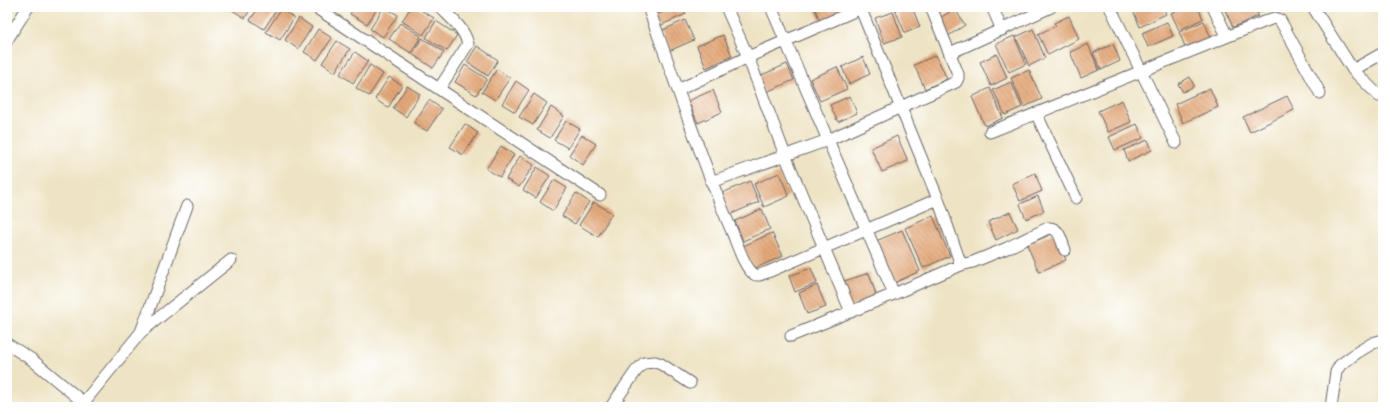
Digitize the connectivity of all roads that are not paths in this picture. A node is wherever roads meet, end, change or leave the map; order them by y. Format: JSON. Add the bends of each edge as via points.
{"nodes":[{"id":1,"x":28,"y":7,"type":"edge"},
{"id":2,"x":315,"y":7,"type":"edge"},
{"id":3,"x":440,"y":7,"type":"edge"},
{"id":4,"x":648,"y":7,"type":"edge"},
{"id":5,"x":726,"y":7,"type":"edge"},
{"id":6,"x":771,"y":7,"type":"edge"},
{"id":7,"x":931,"y":7,"type":"edge"},
{"id":8,"x":992,"y":7,"type":"edge"},
{"id":9,"x":1051,"y":7,"type":"edge"},
{"id":10,"x":1110,"y":7,"type":"edge"},
{"id":11,"x":1214,"y":7,"type":"edge"},
{"id":12,"x":1314,"y":7,"type":"edge"},
{"id":13,"x":862,"y":8,"type":"edge"},
{"id":14,"x":1002,"y":30,"type":"junction"},
{"id":15,"x":1227,"y":36,"type":"junction"},
{"id":16,"x":7,"y":40,"type":"edge"},
{"id":17,"x":786,"y":42,"type":"junction"},
{"id":18,"x":950,"y":53,"type":"junction"},
{"id":19,"x":1383,"y":53,"type":"edge"},
{"id":20,"x":748,"y":57,"type":"junction"},
{"id":21,"x":1353,"y":70,"type":"junction"},
{"id":22,"x":1141,"y":71,"type":"junction"},
{"id":23,"x":439,"y":89,"type":"junction"},
{"id":24,"x":678,"y":90,"type":"junction"},
{"id":25,"x":1320,"y":93,"type":"dead end"},
{"id":26,"x":1383,"y":96,"type":"edge"},
{"id":27,"x":900,"y":107,"type":"junction"},
{"id":28,"x":1036,"y":113,"type":"junction"},
{"id":29,"x":990,"y":132,"type":"dead end"},
{"id":30,"x":828,"y":140,"type":"junction"},
{"id":31,"x":1176,"y":143,"type":"dead end"},
{"id":32,"x":785,"y":155,"type":"junction"},
{"id":33,"x":711,"y":182,"type":"junction"},
{"id":34,"x":600,"y":195,"type":"dead end"},
{"id":35,"x":1076,"y":198,"type":"dead end"},
{"id":36,"x":938,"y":199,"type":"junction"},
{"id":37,"x":187,"y":206,"type":"dead end"},
{"id":38,"x":866,"y":229,"type":"junction"},
{"id":39,"x":824,"y":248,"type":"junction"},
{"id":40,"x":1065,"y":250,"type":"dead end"},
{"id":41,"x":231,"y":260,"type":"dead end"},
{"id":42,"x":960,"y":265,"type":"junction"},
{"id":43,"x":894,"y":294,"type":"junction"},
{"id":44,"x":851,"y":312,"type":"junction"},
{"id":45,"x":141,"y":332,"type":"junction"},
{"id":46,"x":791,"y":336,"type":"dead end"},
{"id":47,"x":1383,"y":340,"type":"edge"},
{"id":48,"x":7,"y":344,"type":"edge"},
{"id":49,"x":690,"y":382,"type":"dead end"},
{"id":50,"x":86,"y":405,"type":"edge"},
{"id":51,"x":611,"y":407,"type":"edge"},
{"id":52,"x":1331,"y":407,"type":"edge"}],
"edges":[{"from":1,"to":16,"type":"street"},
{"from":2,"to":23,"type":"street"},
{"from":3,"to":23,"type":"street","via":[[457,24],[468,44]]},
{"from":4,"to":24,"type":"street"},
{"from":5,"to":20,"type":"street"},
{"from":6,"to":17,"type":"street"},
{"from":7,"to":18,"type":"street"},
{"from":8,"to":14,"type":"street"},
{"from":9,"to":14,"type":"street"},
{"from":10,"to":22,"type":"street"},
{"from":11,"to":15,"type":"street"},
{"from":12,"to":21,"type":"street"},
{"from":13,"to":17,"type":"street"},
{"from":13,"to":27,"type":"street"},
{"from":14,"to":18,"type":"street"},
{"from":15,"to":22,"type":"street"},
{"from":15,"to":25,"type":"street","via":[[1271,19],[1280,20]]},
{"from":17,"to":20,"type":"street"},
{"from":17,"to":30,"type":"street"},
{"from":18,"to":27,"type":"street","via":[[958,74],[956,82]]},
{"from":19,"to":21,"type":"street"},
{"from":20,"to":24,"type":"street"},
{"from":20,"to":32,"type":"street"},
{"from":21,"to":26,"type":"street","via":[[1379,96]]},
{"from":22,"to":28,"type":"street"},
{"from":22,"to":31,"type":"street"},
{"from":23,"to":34,"type":"street"},
{"from":24,"to":33,"type":"street"},
{"from":27,"to":30,"type":"street"},
{"from":27,"to":36,"type":"street"},
{"from":28,"to":29,"type":"street"},
{"from":28,"to":35,"type":"street"},
{"from":30,"to":32,"type":"street"},
{"from":30,"to":38,"type":"street"},
{"from":32,"to":33,"type":"street"},
{"from":32,"to":39,"type":"street"},
{"from":33,"to":39,"type":"street","via":[[748,268],[754,274],[768,272]]},
{"from":36,"to":38,"type":"street"},
{"from":36,"to":42,"type":"street"},
{"from":37,"to":45,"type":"street"},
{"from":38,"to":39,"type":"street"},
{"from":38,"to":43,"type":"street"},
{"from":39,"to":44,"type":"street"},
{"from":40,"to":42,"type":"street","via":[[1057,230],[1048,228],[1007,248]]},
{"from":41,"to":45,"type":"street"},
{"from":42,"to":43,"type":"street"},
{"from":43,"to":44,"type":"street"},
{"from":44,"to":46,"type":"street"},
{"from":45,"to":50,"type":"street"},
{"from":47,"to":52,"type":"street","via":[[1358,352],[1340,365],[1336,372]]},
{"from":48,"to":50,"type":"street","via":[[32,359]]},
{"from":49,"to":51,"type":"street","via":[[661,364],[644,363]]}]}
